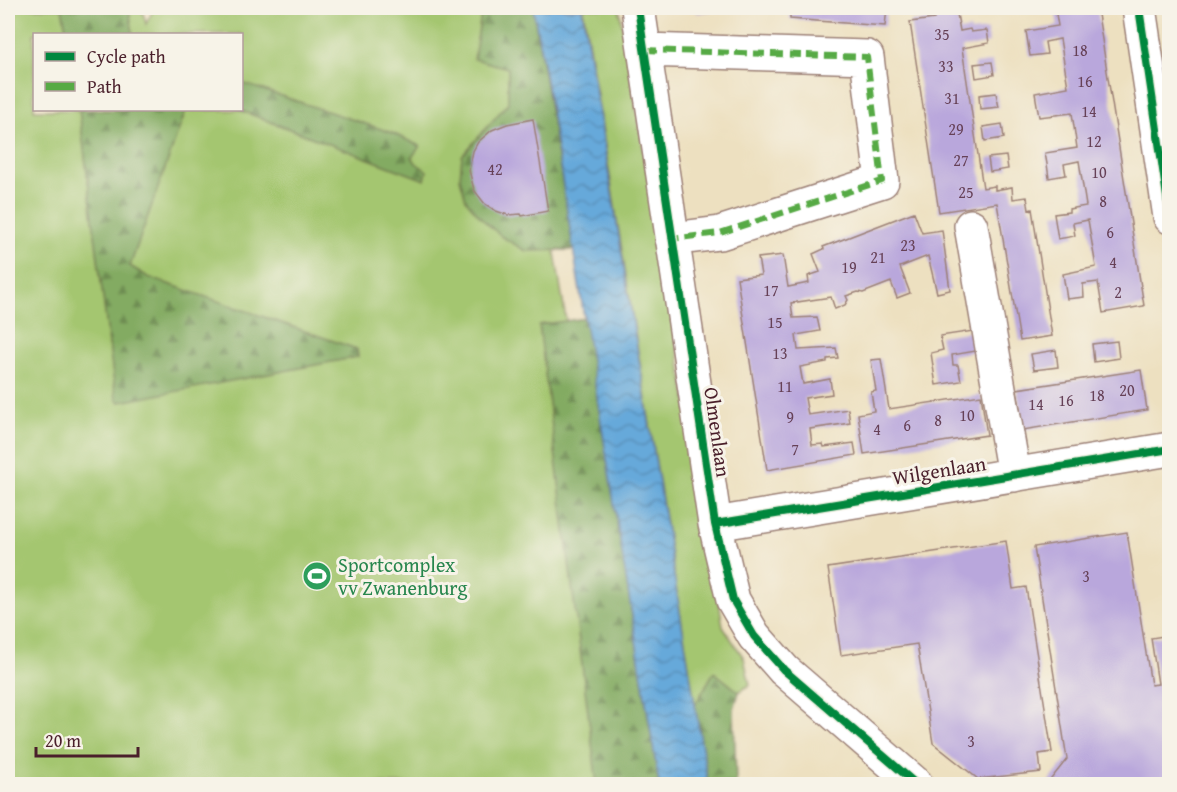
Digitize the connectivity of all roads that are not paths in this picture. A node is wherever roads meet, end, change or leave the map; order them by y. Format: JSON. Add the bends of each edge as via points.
{"nodes":[{"id":1,"x":638,"y":8,"type":"edge"},
{"id":2,"x":1139,"y":8,"type":"edge"},
{"id":3,"x":645,"y":50,"type":"junction"},
{"id":4,"x":1170,"y":217,"type":"edge"},
{"id":5,"x":971,"y":226,"type":"dead end"},
{"id":6,"x":672,"y":239,"type":"junction"},
{"id":7,"x":1170,"y":449,"type":"edge"},
{"id":8,"x":1014,"y":475,"type":"junction"},
{"id":9,"x":715,"y":524,"type":"junction"},
{"id":10,"x":916,"y":784,"type":"edge"}],
"edges":[{"from":1,"to":3,"type":"street","name":"Olmenlaan"},
{"from":2,"to":4,"type":"street"},
{"from":3,"to":6,"type":"street","name":"Olmenlaan"},
{"from":3,"to":6,"type":"street","via":[[867,57],[882,181],[720,233]]},
{"from":5,"to":8,"type":"street"},
{"from":6,"to":9,"type":"street","name":"Olmenlaan"},
{"from":7,"to":8,"type":"street","name":"Wilgenlaan"},
{"from":8,"to":9,"type":"street","name":"Wilgenlaan"},
{"from":9,"to":10,"type":"street","name":"Olmenlaan","via":[[734,600],[754,636],[783,670]]}]}
